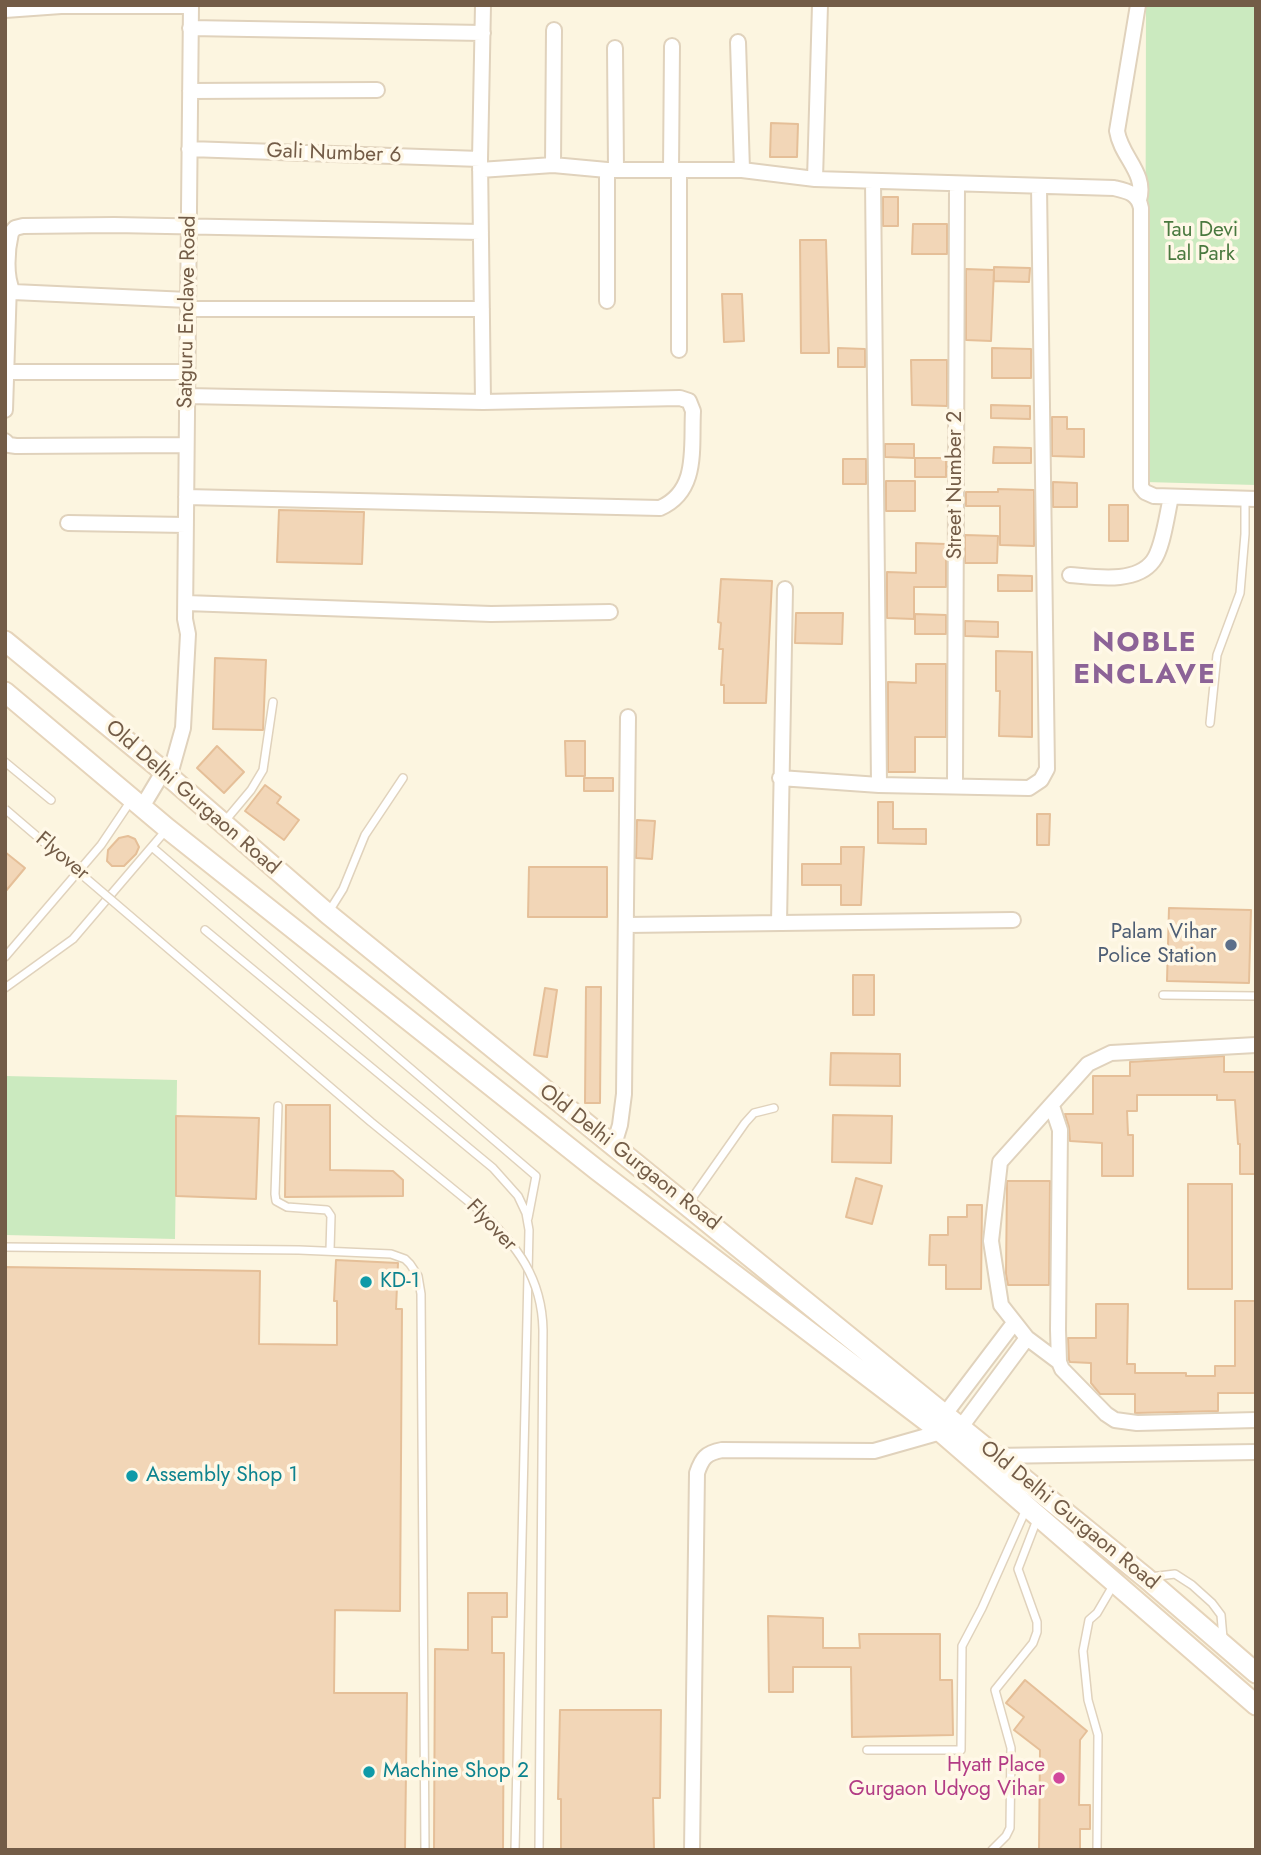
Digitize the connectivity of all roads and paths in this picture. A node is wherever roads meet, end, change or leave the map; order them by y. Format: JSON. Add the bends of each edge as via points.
{"nodes":[{"id":1,"x":484,"y":5,"type":"edge"},
{"id":2,"x":820,"y":5,"type":"edge"},
{"id":3,"x":1138,"y":5,"type":"edge"},
{"id":4,"x":191,"y":6,"type":"edge"},
{"id":5,"x":5,"y":10,"type":"edge"},
{"id":6,"x":190,"y":28,"type":"junction"},
{"id":7,"x":554,"y":30,"type":"dead end"},
{"id":8,"x":483,"y":33,"type":"junction"},
{"id":9,"x":738,"y":41,"type":"dead end"},
{"id":10,"x":672,"y":46,"type":"dead end"},
{"id":11,"x":615,"y":48,"type":"dead end"},
{"id":12,"x":377,"y":90,"type":"dead end"},
{"id":13,"x":190,"y":92,"type":"junction"},
{"id":14,"x":189,"y":149,"type":"junction"},
{"id":15,"x":480,"y":164,"type":"junction"},
{"id":16,"x":553,"y":165,"type":"junction"},
{"id":17,"x":612,"y":170,"type":"junction"},
{"id":18,"x":675,"y":170,"type":"junction"},
{"id":19,"x":741,"y":170,"type":"junction"},
{"id":20,"x":815,"y":178,"type":"junction"},
{"id":21,"x":873,"y":181,"type":"junction"},
{"id":22,"x":957,"y":184,"type":"junction"},
{"id":23,"x":1039,"y":186,"type":"junction"},
{"id":24,"x":1139,"y":200,"type":"junction"},
{"id":25,"x":189,"y":226,"type":"junction"},
{"id":26,"x":481,"y":232,"type":"junction"},
{"id":27,"x":9,"y":284,"type":"junction"},
{"id":28,"x":607,"y":301,"type":"dead end"},
{"id":29,"x":188,"y":304,"type":"junction"},
{"id":30,"x":482,"y":309,"type":"junction"},
{"id":31,"x":679,"y":350,"type":"dead end"},
{"id":32,"x":6,"y":372,"type":"edge"},
{"id":33,"x":187,"y":372,"type":"junction"},
{"id":34,"x":187,"y":396,"type":"junction"},
{"id":35,"x":483,"y":402,"type":"junction"},
{"id":36,"x":5,"y":410,"type":"edge"},
{"id":37,"x":5,"y":441,"type":"edge"},
{"id":38,"x":186,"y":445,"type":"junction"},
{"id":39,"x":186,"y":497,"type":"junction"},
{"id":40,"x":1171,"y":498,"type":"junction"},
{"id":41,"x":1251,"y":499,"type":"edge"},
{"id":42,"x":68,"y":523,"type":"dead end"},
{"id":43,"x":186,"y":525,"type":"junction"},
{"id":44,"x":1070,"y":575,"type":"dead end"},
{"id":45,"x":785,"y":589,"type":"dead end"},
{"id":46,"x":186,"y":603,"type":"junction"},
{"id":47,"x":610,"y":612,"type":"dead end"},
{"id":48,"x":5,"y":641,"type":"edge"},
{"id":49,"x":5,"y":692,"type":"edge"},
{"id":50,"x":273,"y":702,"type":"dead end"},
{"id":51,"x":628,"y":717,"type":"dead end"},
{"id":52,"x":1210,"y":723,"type":"dead end"},
{"id":53,"x":5,"y":762,"type":"edge"},
{"id":54,"x":163,"y":772,"type":"junction"},
{"id":55,"x":403,"y":778,"type":"dead end"},
{"id":56,"x":780,"y":778,"type":"junction"},
{"id":57,"x":879,"y":785,"type":"junction"},
{"id":58,"x":955,"y":785,"type":"junction"},
{"id":59,"x":51,"y":800,"type":"dead end"},
{"id":60,"x":137,"y":803,"type":"junction"},
{"id":61,"x":5,"y":809,"type":"edge"},
{"id":62,"x":222,"y":824,"type":"junction"},
{"id":63,"x":168,"y":829,"type":"junction"},
{"id":64,"x":152,"y":847,"type":"junction"},
{"id":65,"x":328,"y":914,"type":"junction"},
{"id":66,"x":1013,"y":920,"type":"dead end"},
{"id":67,"x":779,"y":923,"type":"junction"},
{"id":68,"x":626,"y":925,"type":"junction"},
{"id":69,"x":205,"y":930,"type":"dead end"},
{"id":70,"x":5,"y":957,"type":"edge"},
{"id":71,"x":5,"y":988,"type":"edge"},
{"id":72,"x":1163,"y":995,"type":"dead end"},
{"id":73,"x":1256,"y":996,"type":"edge"},
{"id":74,"x":1256,"y":1045,"type":"edge"},
{"id":75,"x":278,"y":1106,"type":"dead end"},
{"id":76,"x":1052,"y":1106,"type":"junction"},
{"id":77,"x":774,"y":1108,"type":"dead end"},
{"id":78,"x":613,"y":1147,"type":"junction"},
{"id":79,"x":655,"y":1179,"type":"junction"},
{"id":80,"x":638,"y":1202,"type":"junction"},
{"id":81,"x":688,"y":1204,"type":"junction"},
{"id":82,"x":527,"y":1221,"type":"junction"},
{"id":83,"x":5,"y":1247,"type":"edge"},
{"id":84,"x":330,"y":1250,"type":"junction"},
{"id":85,"x":1014,"y":1323,"type":"junction"},
{"id":86,"x":1027,"y":1338,"type":"junction"},
{"id":87,"x":1059,"y":1362,"type":"junction"},
{"id":88,"x":1256,"y":1420,"type":"edge"},
{"id":89,"x":943,"y":1423,"type":"junction"},
{"id":90,"x":961,"y":1427,"type":"junction"},
{"id":91,"x":1256,"y":1452,"type":"edge"},
{"id":92,"x":993,"y":1456,"type":"junction"},
{"id":93,"x":1033,"y":1511,"type":"junction"},
{"id":94,"x":1115,"y":1583,"type":"junction"},
{"id":95,"x":1256,"y":1673,"type":"edge"},
{"id":96,"x":1256,"y":1705,"type":"edge"},
{"id":97,"x":867,"y":1750,"type":"dead end"},
{"id":98,"x":425,"y":1850,"type":"edge"},
{"id":99,"x":515,"y":1850,"type":"edge"},
{"id":100,"x":540,"y":1850,"type":"edge"},
{"id":101,"x":692,"y":1850,"type":"edge"},
{"id":102,"x":992,"y":1850,"type":"edge"},
{"id":103,"x":1097,"y":1850,"type":"edge"}],
"edges":[{"from":1,"to":8,"type":"street"},
{"from":2,"to":20,"type":"street"},
{"from":3,"to":24,"type":"street","via":[[1117,131],[1139,177]]},
{"from":4,"to":5,"type":"street"},
{"from":4,"to":6,"type":"street","name":"Satguru Enclave Road"},
{"from":6,"to":8,"type":"street"},
{"from":6,"to":13,"type":"street","name":"Satguru Enclave Road"},
{"from":7,"to":16,"type":"street"},
{"from":8,"to":15,"type":"street"},
{"from":9,"to":19,"type":"street"},
{"from":10,"to":18,"type":"street"},
{"from":11,"to":17,"type":"street"},
{"from":12,"to":13,"type":"street"},
{"from":13,"to":14,"type":"street","name":"Satguru Enclave Road"},
{"from":14,"to":15,"type":"street","name":"Gali Number 6"},
{"from":14,"to":25,"type":"street","name":"Satguru Enclave Road"},
{"from":15,"to":16,"type":"street","name":"Gali Number 6"},
{"from":15,"to":26,"type":"street"},
{"from":16,"to":17,"type":"street","name":"Gali Number 6"},
{"from":17,"to":18,"type":"street","name":"Gali Number 6"},
{"from":17,"to":28,"type":"street"},
{"from":18,"to":19,"type":"street","name":"Gali Number 6"},
{"from":18,"to":31,"type":"street"},
{"from":19,"to":20,"type":"street","name":"Gali Number 6"},
{"from":20,"to":21,"type":"street","name":"Gali Number 6"},
{"from":21,"to":22,"type":"street","name":"Gali Number 6"},
{"from":21,"to":57,"type":"street"},
{"from":22,"to":23,"type":"street","name":"Gali Number 6"},
{"from":22,"to":58,"type":"street","name":"Street Number 2"},
{"from":23,"to":24,"type":"street","name":"Gali Number 6","via":[[1114,188],[1131,192]]},
{"from":23,"to":58,"type":"street","via":[[1046,769],[1030,789]]},
{"from":24,"to":40,"type":"street","via":[[1140,478],[1145,492]]},
{"from":25,"to":26,"type":"street"},
{"from":25,"to":27,"type":"street","via":[[15,228],[9,241]]},
{"from":25,"to":29,"type":"street","name":"Satguru Enclave Road"},
{"from":26,"to":30,"type":"street"},
{"from":27,"to":29,"type":"street","via":[[13,292],[21,294]]},
{"from":27,"to":32,"type":"street"},
{"from":29,"to":30,"type":"street"},
{"from":29,"to":33,"type":"street","name":"Satguru Enclave Road"},
{"from":30,"to":35,"type":"street"},
{"from":32,"to":33,"type":"street"},
{"from":32,"to":36,"type":"street"},
{"from":33,"to":34,"type":"street","name":"Satguru Enclave Road"},
{"from":34,"to":35,"type":"street"},
{"from":34,"to":38,"type":"street","name":"Satguru Enclave Road"},
{"from":35,"to":39,"type":"street","via":[[685,398],[693,411],[687,485],[673,502],[660,508]]},
{"from":37,"to":38,"type":"street","via":[[16,446]]},
{"from":38,"to":39,"type":"street","name":"Satguru Enclave Road"},
{"from":39,"to":43,"type":"street","name":"Satguru Enclave Road"},
{"from":40,"to":41,"type":"street"},
{"from":40,"to":44,"type":"street","via":[[1155,560],[1145,569],[1121,577]]},
{"from":41,"to":52,"type":"lane","via":[[1240,593],[1217,655]]},
{"from":42,"to":43,"type":"street"},
{"from":43,"to":46,"type":"street","name":"Satguru Enclave Road"},
{"from":45,"to":56,"type":"street"},
{"from":46,"to":47,"type":"street","via":[[491,614]]},
{"from":46,"to":54,"type":"street","name":"Satguru Enclave Road","via":[[173,737]]},
{"from":48,"to":54,"type":"main road","name":"Old Delhi Gurgaon Road"},
{"from":49,"to":60,"type":"main road","name":"Old Delhi Gurgaon Road"},
{"from":50,"to":62,"type":"lane","via":[[263,769]]},
{"from":51,"to":68,"type":"street"},
{"from":53,"to":59,"type":"lane"},
{"from":54,"to":60,"type":"street","name":"Satguru Enclave Road"},
{"from":54,"to":62,"type":"main road","name":"Old Delhi Gurgaon Road"},
{"from":55,"to":65,"type":"lane","via":[[365,835]]},
{"from":56,"to":57,"type":"street"},
{"from":56,"to":67,"type":"street"},
{"from":57,"to":58,"type":"street"},
{"from":60,"to":63,"type":"main road","name":"Old Delhi Gurgaon Road"},
{"from":60,"to":70,"type":"lane"},
{"from":61,"to":100,"type":"lane","name":"Flyover","bridge":true,"via":[[497,1226],[532,1276],[543,1308]]},
{"from":62,"to":65,"type":"main road","name":"Old Delhi Gurgaon Road"},
{"from":63,"to":64,"type":"lane"},
{"from":63,"to":80,"type":"main road","name":"Old Delhi Gurgaon Road"},
{"from":64,"to":71,"type":"lane","via":[[73,939]]},
{"from":64,"to":82,"type":"lane","via":[[536,1176]]},
{"from":65,"to":78,"type":"main road","name":"Old Delhi Gurgaon Road"},
{"from":66,"to":67,"type":"street"},
{"from":67,"to":68,"type":"street"},
{"from":68,"to":78,"type":"street","via":[[624,1109]]},
{"from":69,"to":82,"type":"lane","via":[[492,1168],[517,1196]]},
{"from":72,"to":73,"type":"lane"},
{"from":74,"to":76,"type":"street","via":[[1111,1053],[1088,1064]]},
{"from":75,"to":84,"type":"lane","via":[[276,1200],[287,1207],[330,1212]]},
{"from":76,"to":85,"type":"street","via":[[1000,1162],[991,1241],[1001,1306]]},
{"from":76,"to":87,"type":"street","via":[[1060,1130]]},
{"from":77,"to":81,"type":"lane","via":[[754,1113]]},
{"from":78,"to":79,"type":"main road","name":"Old Delhi Gurgaon Road"},
{"from":79,"to":80,"type":"main road"},
{"from":79,"to":81,"type":"main road","name":"Old Delhi Gurgaon Road"},
{"from":80,"to":89,"type":"main road","name":"Old Delhi Gurgaon Road"},
{"from":81,"to":89,"type":"main road","name":"Old Delhi Gurgaon Road"},
{"from":82,"to":99,"type":"lane"},
{"from":83,"to":84,"type":"lane"},
{"from":84,"to":98,"type":"lane","via":[[405,1259],[418,1276],[421,1294]]},
{"from":85,"to":86,"type":"street"},
{"from":85,"to":89,"type":"street"},
{"from":86,"to":87,"type":"street"},
{"from":86,"to":90,"type":"street"},
{"from":87,"to":88,"type":"street","via":[[1067,1376],[1115,1420]]},
{"from":89,"to":90,"type":"main road","name":"Old Delhi Gurgaon Road"},
{"from":89,"to":93,"type":"main road","name":"Old Delhi Gurgaon Road"},
{"from":89,"to":101,"type":"street","via":[[874,1451],[722,1450],[702,1460],[697,1473]]},
{"from":90,"to":92,"type":"main road","name":"Old Delhi Gurgaon Road"},
{"from":91,"to":92,"type":"street"},
{"from":92,"to":95,"type":"main road","name":"Old Delhi Gurgaon Road"},
{"from":93,"to":94,"type":"main road","name":"Old Delhi Gurgaon Road"},
{"from":93,"to":97,"type":"lane","via":[[962,1646],[961,1749]]},
{"from":93,"to":102,"type":"lane","via":[[1018,1569],[1037,1632],[995,1690],[1011,1748],[1010,1828]]},
{"from":94,"to":96,"type":"main road","name":"Old Delhi Gurgaon Road"},
{"from":94,"to":103,"type":"lane","via":[[1089,1620],[1083,1651],[1088,1700],[1098,1735]]}]}
